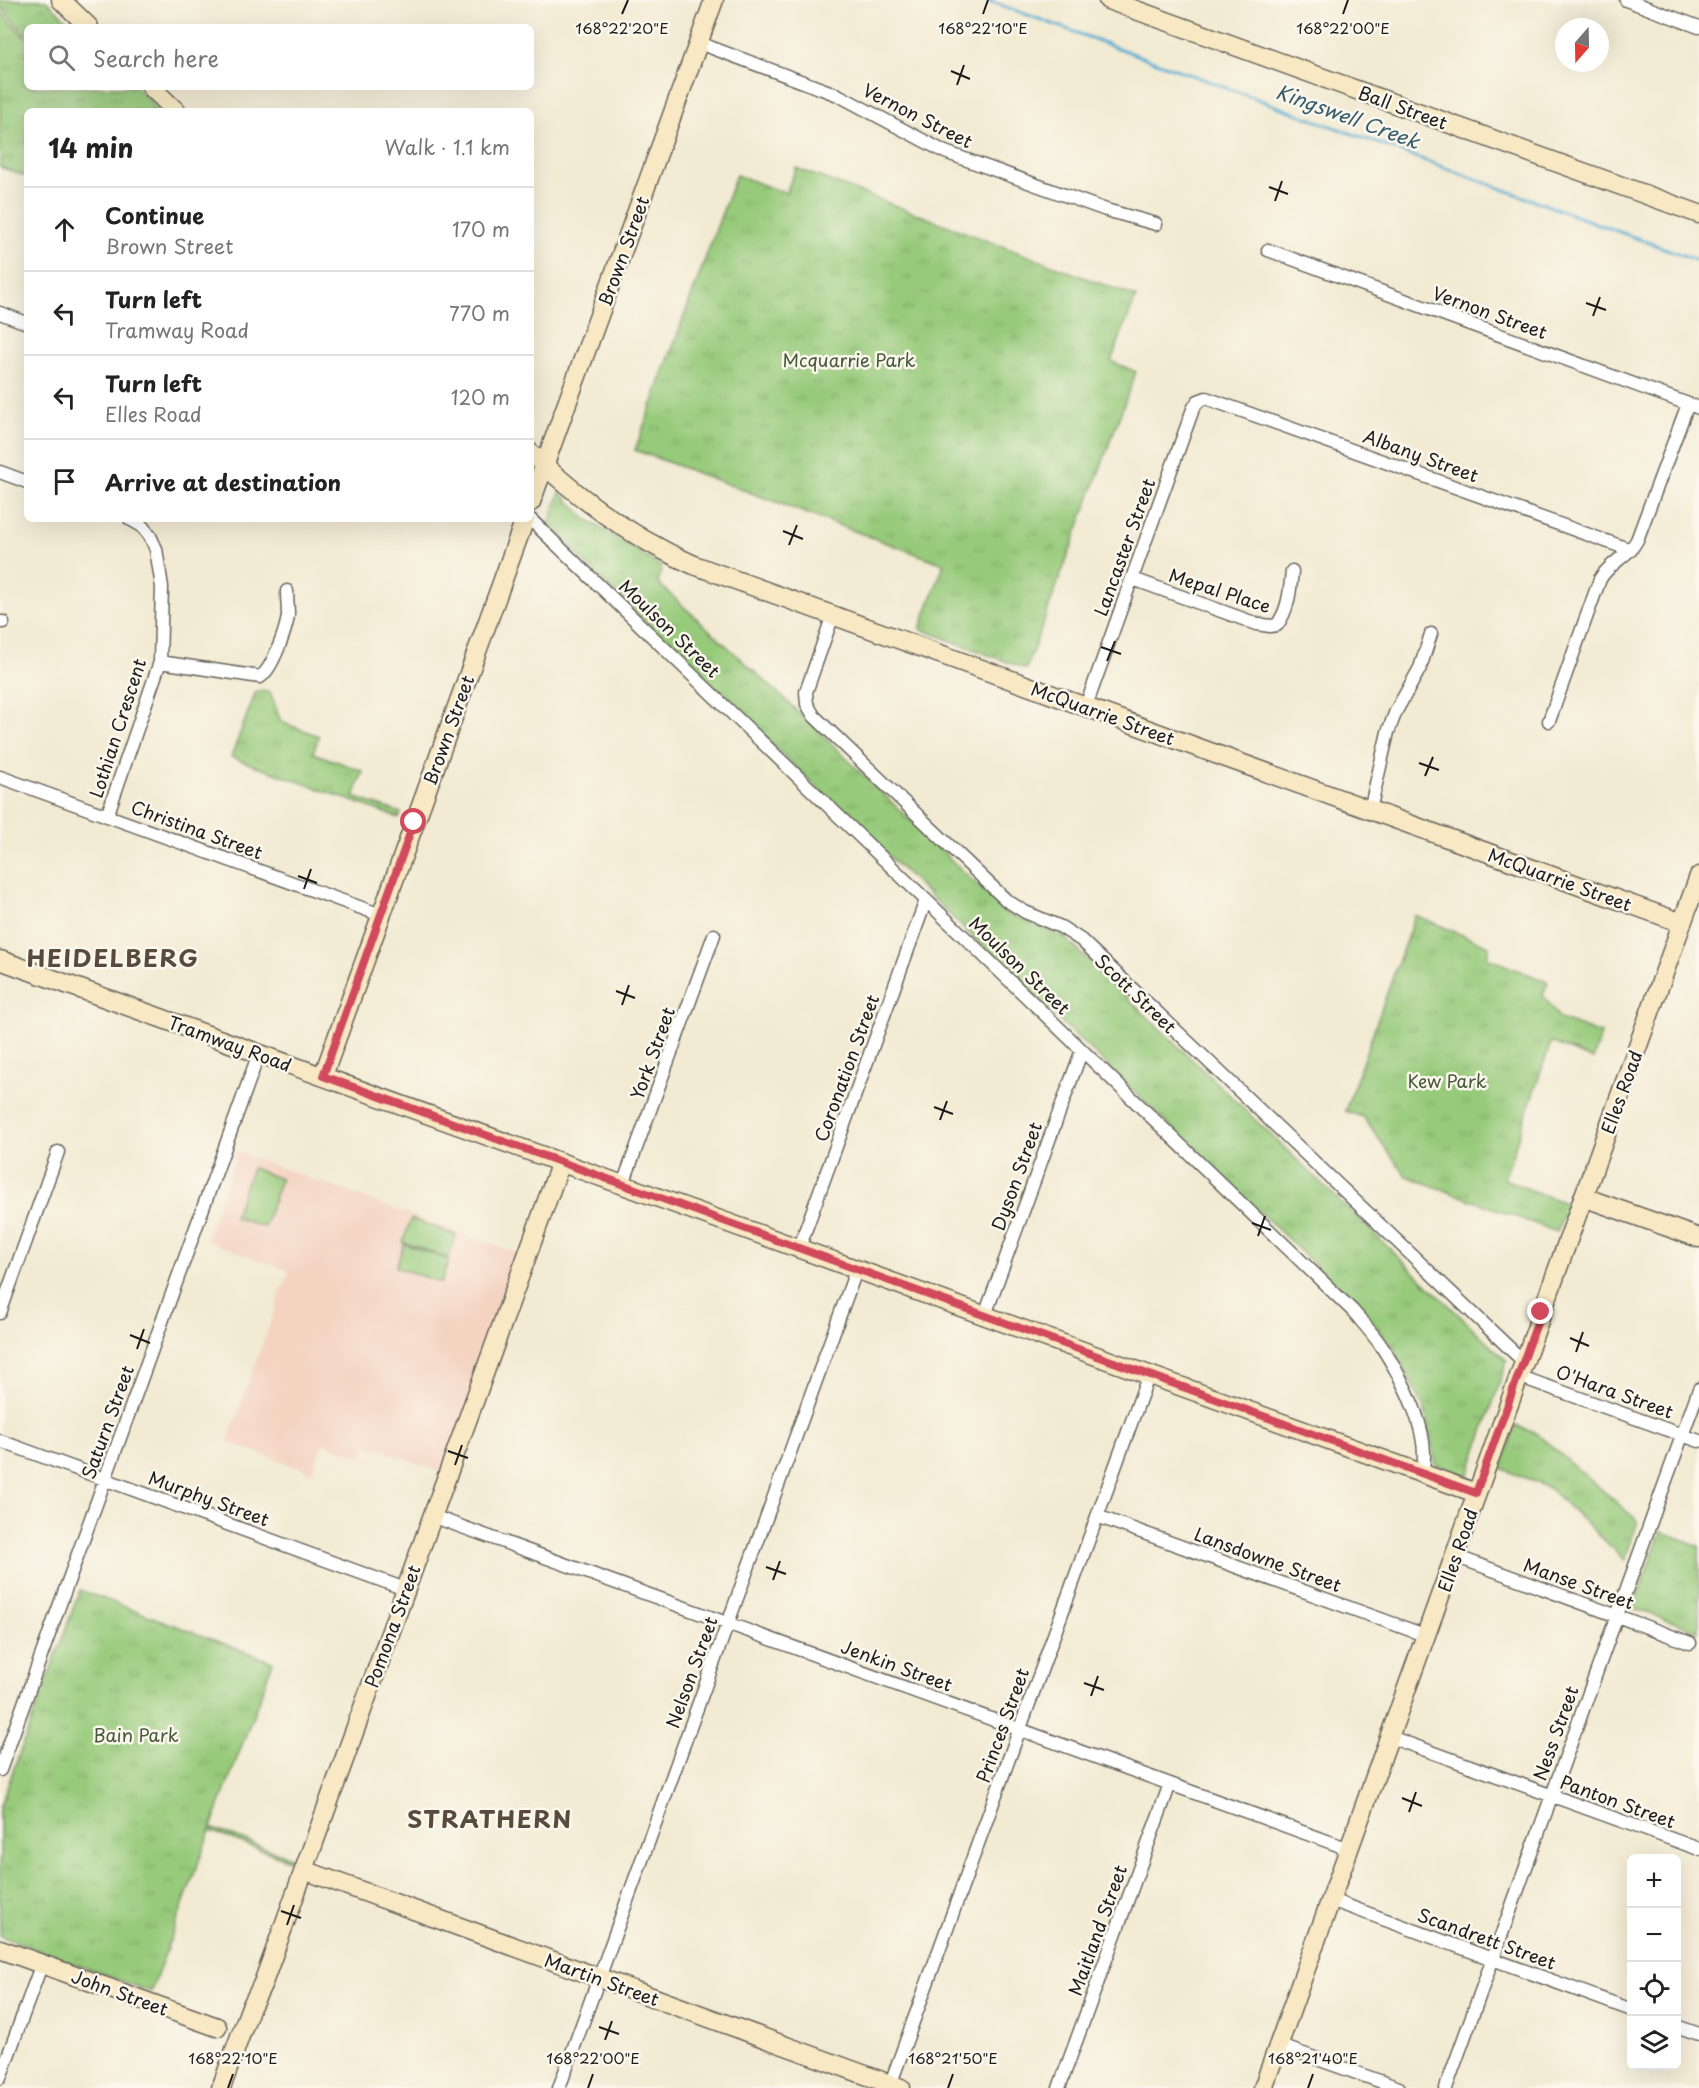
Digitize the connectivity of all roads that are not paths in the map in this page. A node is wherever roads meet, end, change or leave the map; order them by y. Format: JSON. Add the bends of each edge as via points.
{"nodes":[{"id":1,"x":61,"y":0,"type":"edge"},
{"id":2,"x":714,"y":0,"type":"edge"},
{"id":3,"x":1108,"y":0,"type":"edge"},
{"id":4,"x":1626,"y":0,"type":"edge"},
{"id":5,"x":86,"y":24,"type":"edge"},
{"id":6,"x":1699,"y":27,"type":"edge"},
{"id":7,"x":699,"y":43,"type":"junction"},
{"id":8,"x":154,"y":90,"type":"edge"},
{"id":9,"x":173,"y":108,"type":"edge"},
{"id":10,"x":1698,"y":210,"type":"edge"},
{"id":11,"x":1156,"y":224,"type":"dead end"},
{"id":12,"x":1268,"y":250,"type":"dead end"},
{"id":13,"x":0,"y":313,"type":"edge"},
{"id":14,"x":24,"y":322,"type":"edge"},
{"id":15,"x":1198,"y":401,"type":"joint"},
{"id":16,"x":1694,"y":406,"type":"edge"},
{"id":17,"x":537,"y":459,"type":"edge"},
{"id":18,"x":0,"y":472,"type":"edge"},
{"id":19,"x":534,"y":480,"type":"edge"},
{"id":20,"x":24,"y":481,"type":"edge"},
{"id":21,"x":135,"y":522,"type":"edge"},
{"id":22,"x":524,"y":522,"type":"edge"},
{"id":23,"x":533,"y":522,"type":"edge"},
{"id":24,"x":1631,"y":550,"type":"junction"},
{"id":25,"x":1292,"y":571,"type":"dead end"},
{"id":26,"x":1133,"y":579,"type":"junction"},
{"id":27,"x":287,"y":591,"type":"dead end"},
{"id":28,"x":833,"y":615,"type":"junction"},
{"id":29,"x":1431,"y":634,"type":"dead end"},
{"id":30,"x":160,"y":662,"type":"junction"},
{"id":31,"x":1086,"y":706,"type":"junction"},
{"id":32,"x":1549,"y":721,"type":"dead end"},
{"id":33,"x":0,"y":777,"type":"edge"},
{"id":34,"x":1370,"y":810,"type":"junction"},
{"id":35,"x":107,"y":816,"type":"junction"},
{"id":36,"x":1699,"y":876,"type":"edge"},
{"id":37,"x":926,"y":900,"type":"junction"},
{"id":38,"x":381,"y":915,"type":"junction"},
{"id":39,"x":1682,"y":923,"type":"junction"},
{"id":40,"x":714,"y":935,"type":"dead end"},
{"id":41,"x":0,"y":960,"type":"edge"},
{"id":42,"x":1082,"y":1050,"type":"junction"},
{"id":43,"x":259,"y":1053,"type":"junction"},
{"id":44,"x":323,"y":1076,"type":"junction"},
{"id":45,"x":58,"y":1152,"type":"dead end"},
{"id":46,"x":561,"y":1162,"type":"junction"},
{"id":47,"x":623,"y":1184,"type":"junction"},
{"id":48,"x":1583,"y":1197,"type":"junction"},
{"id":49,"x":1699,"y":1239,"type":"edge"},
{"id":50,"x":799,"y":1248,"type":"junction"},
{"id":51,"x":856,"y":1268,"type":"junction"},
{"id":52,"x":0,"y":1313,"type":"edge"},
{"id":53,"x":985,"y":1315,"type":"junction"},
{"id":54,"x":1521,"y":1369,"type":"junction"},
{"id":55,"x":1149,"y":1374,"type":"junction"},
{"id":56,"x":1699,"y":1389,"type":"edge"},
{"id":57,"x":1682,"y":1435,"type":"junction"},
{"id":58,"x":1699,"y":1441,"type":"edge"},
{"id":59,"x":0,"y":1442,"type":"edge"},
{"id":60,"x":1422,"y":1473,"type":"junction"},
{"id":61,"x":105,"y":1480,"type":"junction"},
{"id":62,"x":1476,"y":1493,"type":"junction"},
{"id":63,"x":432,"y":1516,"type":"junction"},
{"id":64,"x":1097,"y":1516,"type":"junction"},
{"id":65,"x":1455,"y":1556,"type":"junction"},
{"id":66,"x":405,"y":1589,"type":"junction"},
{"id":67,"x":1617,"y":1616,"type":"junction"},
{"id":68,"x":728,"y":1623,"type":"junction"},
{"id":69,"x":1427,"y":1636,"type":"junction"},
{"id":70,"x":1690,"y":1643,"type":"dead end"},
{"id":71,"x":1020,"y":1729,"type":"junction"},
{"id":72,"x":1390,"y":1737,"type":"junction"},
{"id":73,"x":5,"y":1742,"type":"edge"},
{"id":74,"x":0,"y":1770,"type":"edge"},
{"id":75,"x":1170,"y":1784,"type":"junction"},
{"id":76,"x":1551,"y":1796,"type":"junction"},
{"id":77,"x":1349,"y":1849,"type":"junction"},
{"id":78,"x":1699,"y":1849,"type":"edge"},
{"id":79,"x":304,"y":1870,"type":"junction"},
{"id":80,"x":1330,"y":1900,"type":"junction"},
{"id":81,"x":0,"y":1948,"type":"edge"},
{"id":82,"x":1492,"y":1959,"type":"junction"},
{"id":83,"x":42,"y":1964,"type":"junction"},
{"id":84,"x":599,"y":1978,"type":"junction"},
{"id":85,"x":1627,"y":2008,"type":"edge"},
{"id":86,"x":217,"y":2027,"type":"joint"},
{"id":87,"x":1681,"y":2027,"type":"edge"},
{"id":88,"x":1699,"y":2034,"type":"edge"},
{"id":89,"x":240,"y":2036,"type":"junction"},
{"id":90,"x":1278,"y":2045,"type":"junction"},
{"id":91,"x":0,"y":2078,"type":"edge"},
{"id":92,"x":893,"y":2087,"type":"edge"},
{"id":93,"x":221,"y":2088,"type":"edge"},
{"id":94,"x":559,"y":2088,"type":"edge"},
{"id":95,"x":1059,"y":2088,"type":"edge"},
{"id":96,"x":1263,"y":2088,"type":"edge"},
{"id":97,"x":1399,"y":2088,"type":"edge"},
{"id":98,"x":1446,"y":2088,"type":"edge"}],
"edges":[{"from":1,"to":5,"type":"street"},
{"from":2,"to":7,"type":"street","name":"Brown Street"},
{"from":3,"to":10,"type":"street","name":"Ball Street"},
{"from":4,"to":6,"type":"street"},
{"from":7,"to":11,"type":"street","name":"Vernon Street","via":[[838,95],[945,152]]},
{"from":7,"to":17,"type":"street","name":"Brown Street"},
{"from":8,"to":9,"type":"street"},
{"from":12,"to":16,"type":"street","name":"Vernon Street"},
{"from":13,"to":14,"type":"street"},
{"from":15,"to":24,"type":"street","name":"Albany Street","via":[[1213,400]]},
{"from":15,"to":26,"type":"street","name":"Lancaster Street"},
{"from":16,"to":24,"type":"street"},
{"from":17,"to":19,"type":"street","name":"Brown Street"},
{"from":17,"to":28,"type":"street","name":"McQuarrie Street","via":[[591,503],[673,555]]},
{"from":18,"to":20,"type":"street"},
{"from":21,"to":30,"type":"street","name":"Lothian Crescent","via":[[150,536],[156,549],[162,587]]},
{"from":22,"to":38,"type":"street","name":"Brown Street"},
{"from":23,"to":37,"type":"street","name":"Moulson Street"},
{"from":24,"to":32,"type":"street","via":[[1600,579]]},
{"from":25,"to":26,"type":"street","name":"Mepal Place","via":[[1281,619],[1270,626]]},
{"from":26,"to":31,"type":"street","name":"Lancaster Street"},
{"from":27,"to":30,"type":"street","via":[[288,617],[266,674],[260,677]]},
{"from":28,"to":31,"type":"street","name":"McQuarrie Street"},
{"from":28,"to":54,"type":"street","name":"Scott Street","via":[[806,692],[814,716],[1006,900],[1081,940]]},
{"from":29,"to":34,"type":"street","via":[[1420,668],[1388,732]]},
{"from":30,"to":35,"type":"street","name":"Lothian Crescent"},
{"from":31,"to":34,"type":"street","name":"McQuarrie Street"},
{"from":33,"to":35,"type":"street","name":"Christina Street"},
{"from":34,"to":39,"type":"street","name":"McQuarrie Street"},
{"from":35,"to":38,"type":"street","name":"Christina Street"},
{"from":36,"to":39,"type":"street","name":"Elles Road"},
{"from":37,"to":42,"type":"street","name":"Moulson Street"},
{"from":37,"to":50,"type":"street","name":"Coronation Street"},
{"from":38,"to":44,"type":"street","name":"Brown Street"},
{"from":39,"to":48,"type":"street","name":"Elles Road"},
{"from":40,"to":47,"type":"street","name":"York Street"},
{"from":41,"to":43,"type":"street","name":"Tramway Road"},
{"from":42,"to":53,"type":"street","name":"Dyson Street"},
{"from":42,"to":60,"type":"street","name":"Moulson Street","via":[[1360,1320],[1381,1346],[1405,1388],[1422,1435]]},
{"from":43,"to":44,"type":"street","name":"Tramway Road"},
{"from":43,"to":61,"type":"street","name":"Saturn Street"},
{"from":44,"to":46,"type":"street","name":"Tramway Road"},
{"from":45,"to":52,"type":"street"},
{"from":46,"to":47,"type":"street","name":"Tramway Road"},
{"from":46,"to":63,"type":"street","name":"Pomona Street"},
{"from":47,"to":50,"type":"street","name":"Tramway Road"},
{"from":48,"to":49,"type":"street"},
{"from":48,"to":54,"type":"street","name":"Elles Road"},
{"from":50,"to":51,"type":"street","name":"Tramway Road"},
{"from":51,"to":53,"type":"street","name":"Tramway Road"},
{"from":51,"to":68,"type":"street","name":"Nelson Street"},
{"from":53,"to":55,"type":"street","name":"Tramway Road"},
{"from":54,"to":57,"type":"street","name":"O'Hara Street"},
{"from":54,"to":62,"type":"street","name":"Elles Road"},
{"from":55,"to":60,"type":"street","name":"Tramway Road"},
{"from":55,"to":64,"type":"street","name":"Princes Street"},
{"from":56,"to":57,"type":"street","name":"Ness Street"},
{"from":57,"to":58,"type":"street","name":"O'Hara Street"},
{"from":57,"to":67,"type":"street","name":"Ness Street"},
{"from":59,"to":61,"type":"street","name":"Murphy Street"},
{"from":60,"to":62,"type":"street","name":"Tramway Road"},
{"from":61,"to":66,"type":"street","name":"Murphy Street"},
{"from":61,"to":73,"type":"street","name":"Saturn Street"},
{"from":62,"to":65,"type":"street","name":"Elles Road"},
{"from":63,"to":66,"type":"street","name":"Pomona Street"},
{"from":63,"to":68,"type":"street","name":"Jenkin Street"},
{"from":64,"to":69,"type":"street","name":"Lansdowne Street"},
{"from":64,"to":71,"type":"street","name":"Princes Street"},
{"from":65,"to":67,"type":"street","name":"Manse Street"},
{"from":65,"to":69,"type":"street","name":"Elles Road"},
{"from":66,"to":79,"type":"street","name":"Pomona Street"},
{"from":67,"to":70,"type":"street","name":"Manse Street"},
{"from":67,"to":76,"type":"street","name":"Ness Street"},
{"from":68,"to":71,"type":"street","name":"Jenkin Street"},
{"from":68,"to":84,"type":"street","name":"Nelson Street"},
{"from":69,"to":72,"type":"street","name":"Elles Road"},
{"from":71,"to":75,"type":"street","name":"Jenkin Street"},
{"from":71,"to":92,"type":"street","name":"Princes Street"},
{"from":72,"to":76,"type":"street","name":"Panton Street"},
{"from":72,"to":77,"type":"street","name":"Elles Road"},
{"from":73,"to":74,"type":"street","name":"Saturn Street"},
{"from":75,"to":77,"type":"street","name":"Jenkin Street"},
{"from":75,"to":95,"type":"street","name":"Maitland Street"},
{"from":76,"to":78,"type":"street","name":"Panton Street"},
{"from":76,"to":82,"type":"street","name":"Ness Street"},
{"from":77,"to":80,"type":"street","name":"Elles Road"},
{"from":79,"to":84,"type":"street","name":"Martin Street"},
{"from":79,"to":89,"type":"street","name":"Pomona Street"},
{"from":80,"to":82,"type":"street","name":"Scandrett Street"},
{"from":80,"to":90,"type":"street","name":"Elles Road"},
{"from":81,"to":83,"type":"street","name":"John Street"},
{"from":82,"to":85,"type":"street","name":"Scandrett Street"},
{"from":82,"to":98,"type":"street","name":"Ness Street"},
{"from":83,"to":86,"type":"street","name":"John Street"},
{"from":83,"to":91,"type":"street"},
{"from":84,"to":92,"type":"street","name":"Martin Street"},
{"from":84,"to":94,"type":"street","name":"Nelson Street"},
{"from":86,"to":89,"type":"street","name":"John Street"},
{"from":87,"to":88,"type":"street"},
{"from":89,"to":93,"type":"street","name":"Pomona Street"},
{"from":90,"to":96,"type":"street","name":"Elles Road"},
{"from":90,"to":97,"type":"street"}]}
